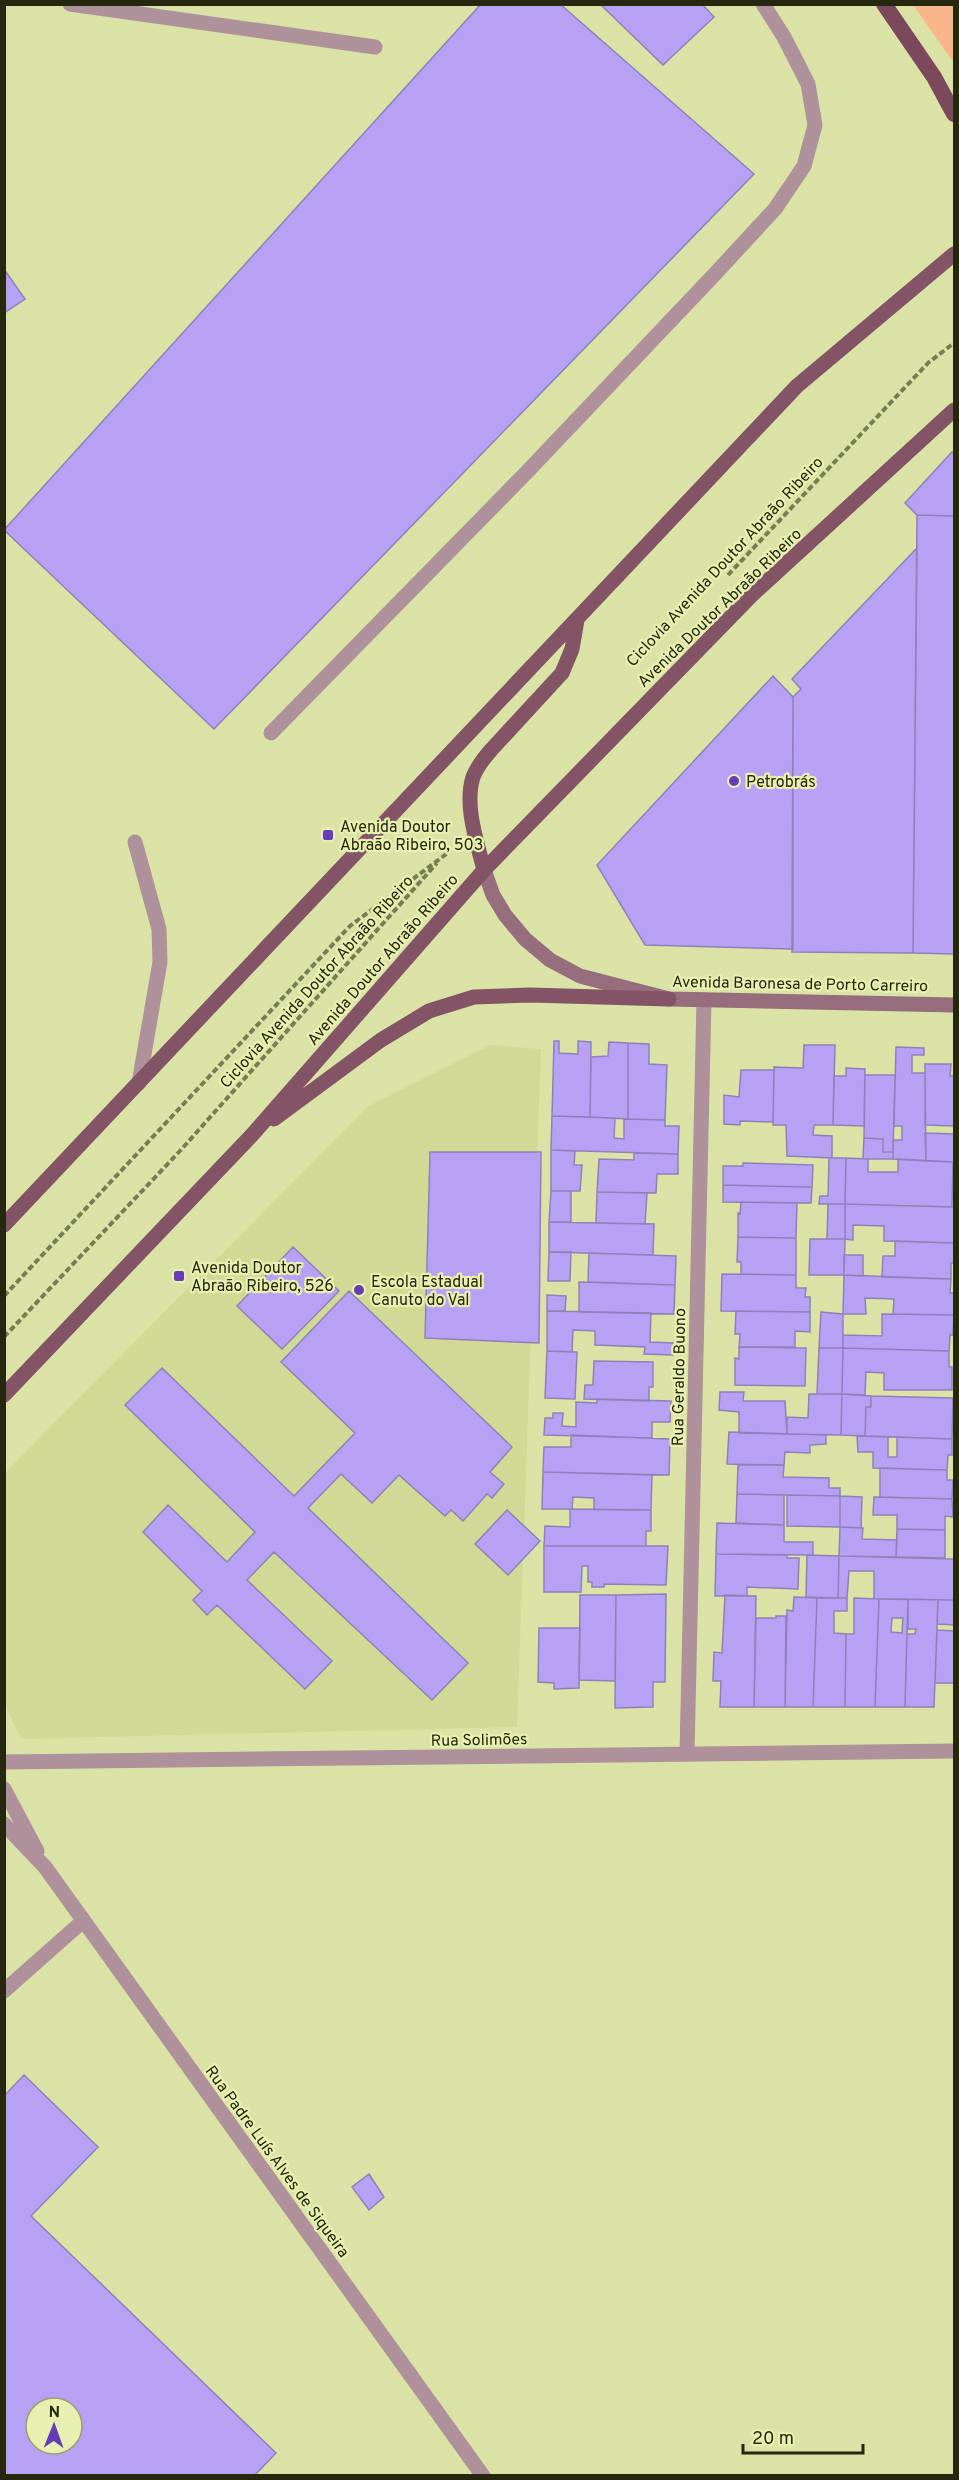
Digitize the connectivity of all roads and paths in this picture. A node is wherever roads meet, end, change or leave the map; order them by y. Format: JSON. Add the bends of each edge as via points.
{"nodes":[{"id":1,"x":70,"y":4,"type":"edge"},
{"id":2,"x":763,"y":4,"type":"edge"},
{"id":3,"x":884,"y":4,"type":"edge"},
{"id":4,"x":375,"y":47,"type":"dead end"},
{"id":5,"x":954,"y":114,"type":"edge"},
{"id":6,"x":954,"y":254,"type":"edge"},
{"id":7,"x":954,"y":343,"type":"edge"},
{"id":8,"x":954,"y":410,"type":"edge"},
{"id":9,"x":724,"y":578,"type":"dead end"},
{"id":10,"x":577,"y":620,"type":"junction"},
{"id":11,"x":271,"y":733,"type":"dead end"},
{"id":12,"x":135,"y":842,"type":"dead end"},
{"id":13,"x":484,"y":870,"type":"junction"},
{"id":14,"x":669,"y":999,"type":"junction"},
{"id":15,"x":704,"y":1000,"type":"junction"},
{"id":16,"x":954,"y":1005,"type":"edge"},
{"id":17,"x":139,"y":1083,"type":"junction"},
{"id":18,"x":252,"y":1135,"type":"junction"},
{"id":19,"x":4,"y":1225,"type":"edge"},
{"id":20,"x":4,"y":1296,"type":"edge"},
{"id":21,"x":4,"y":1337,"type":"edge"},
{"id":22,"x":4,"y":1395,"type":"edge"},
{"id":23,"x":954,"y":1751,"type":"edge"},
{"id":24,"x":687,"y":1754,"type":"junction"},
{"id":25,"x":4,"y":1762,"type":"edge"},
{"id":26,"x":4,"y":1789,"type":"edge"},
{"id":27,"x":4,"y":1824,"type":"edge"},
{"id":28,"x":45,"y":1867,"type":"junction"},
{"id":29,"x":82,"y":1922,"type":"junction"},
{"id":30,"x":4,"y":1991,"type":"edge"},
{"id":31,"x":483,"y":2475,"type":"edge"}],
"edges":[{"from":1,"to":4,"type":"street"},
{"from":2,"to":11,"type":"street","via":[[808,84],[815,125],[804,166],[775,209],[525,474]]},
{"from":3,"to":5,"type":"highway"},
{"from":6,"to":10,"type":"main road","via":[[797,386]]},
{"from":7,"to":9,"type":"path","name":"Ciclovia Avenida Doutor Abraão Ribeiro","via":[[928,363]]},
{"from":8,"to":13,"type":"main road","name":"Avenida Doutor Abraão Ribeiro","via":[[751,596]]},
{"from":10,"to":13,"type":"main road","via":[[572,650],[562,673],[491,750],[473,777],[471,796]]},
{"from":10,"to":17,"type":"main road"},
{"from":12,"to":17,"type":"street","via":[[159,929],[160,962]]},
{"from":13,"to":14,"type":"main road","name":"Avenida Baronesa de Porto Carreiro","via":[[505,915],[550,960],[580,976]]},
{"from":13,"to":18,"type":"main road","name":"Avenida Doutor Abraão Ribeiro"},
{"from":14,"to":15,"type":"main road","name":"Avenida Baronesa de Porto Carreiro"},
{"from":14,"to":18,"type":"main road","via":[[474,997],[429,1011],[381,1040]]},
{"from":15,"to":16,"type":"main road","name":"Avenida Baronesa de Porto Carreiro"},
{"from":15,"to":24,"type":"street","name":"Rua Geraldo Buono"},
{"from":17,"to":19,"type":"main road"},
{"from":18,"to":22,"type":"main road","name":"Avenida Doutor Abraão Ribeiro"},
{"from":20,"to":21,"type":"path","name":"Ciclovia Avenida Doutor Abraão Ribeiro","via":[[350,926],[442,858],[202,1126]]},
{"from":23,"to":24,"type":"street","name":"Rua Solimões"},
{"from":24,"to":25,"type":"street","name":"Rua Solimões"},
{"from":26,"to":28,"type":"street","name":"Rua Padre Luís Alves de Siqueira"},
{"from":27,"to":28,"type":"street","name":"Rua Padre Luís Alves de Siqueira"},
{"from":28,"to":29,"type":"street","name":"Rua Padre Luís Alves de Siqueira"},
{"from":29,"to":30,"type":"street"},
{"from":29,"to":31,"type":"street","name":"Rua Padre Luís Alves de Siqueira"}]}
